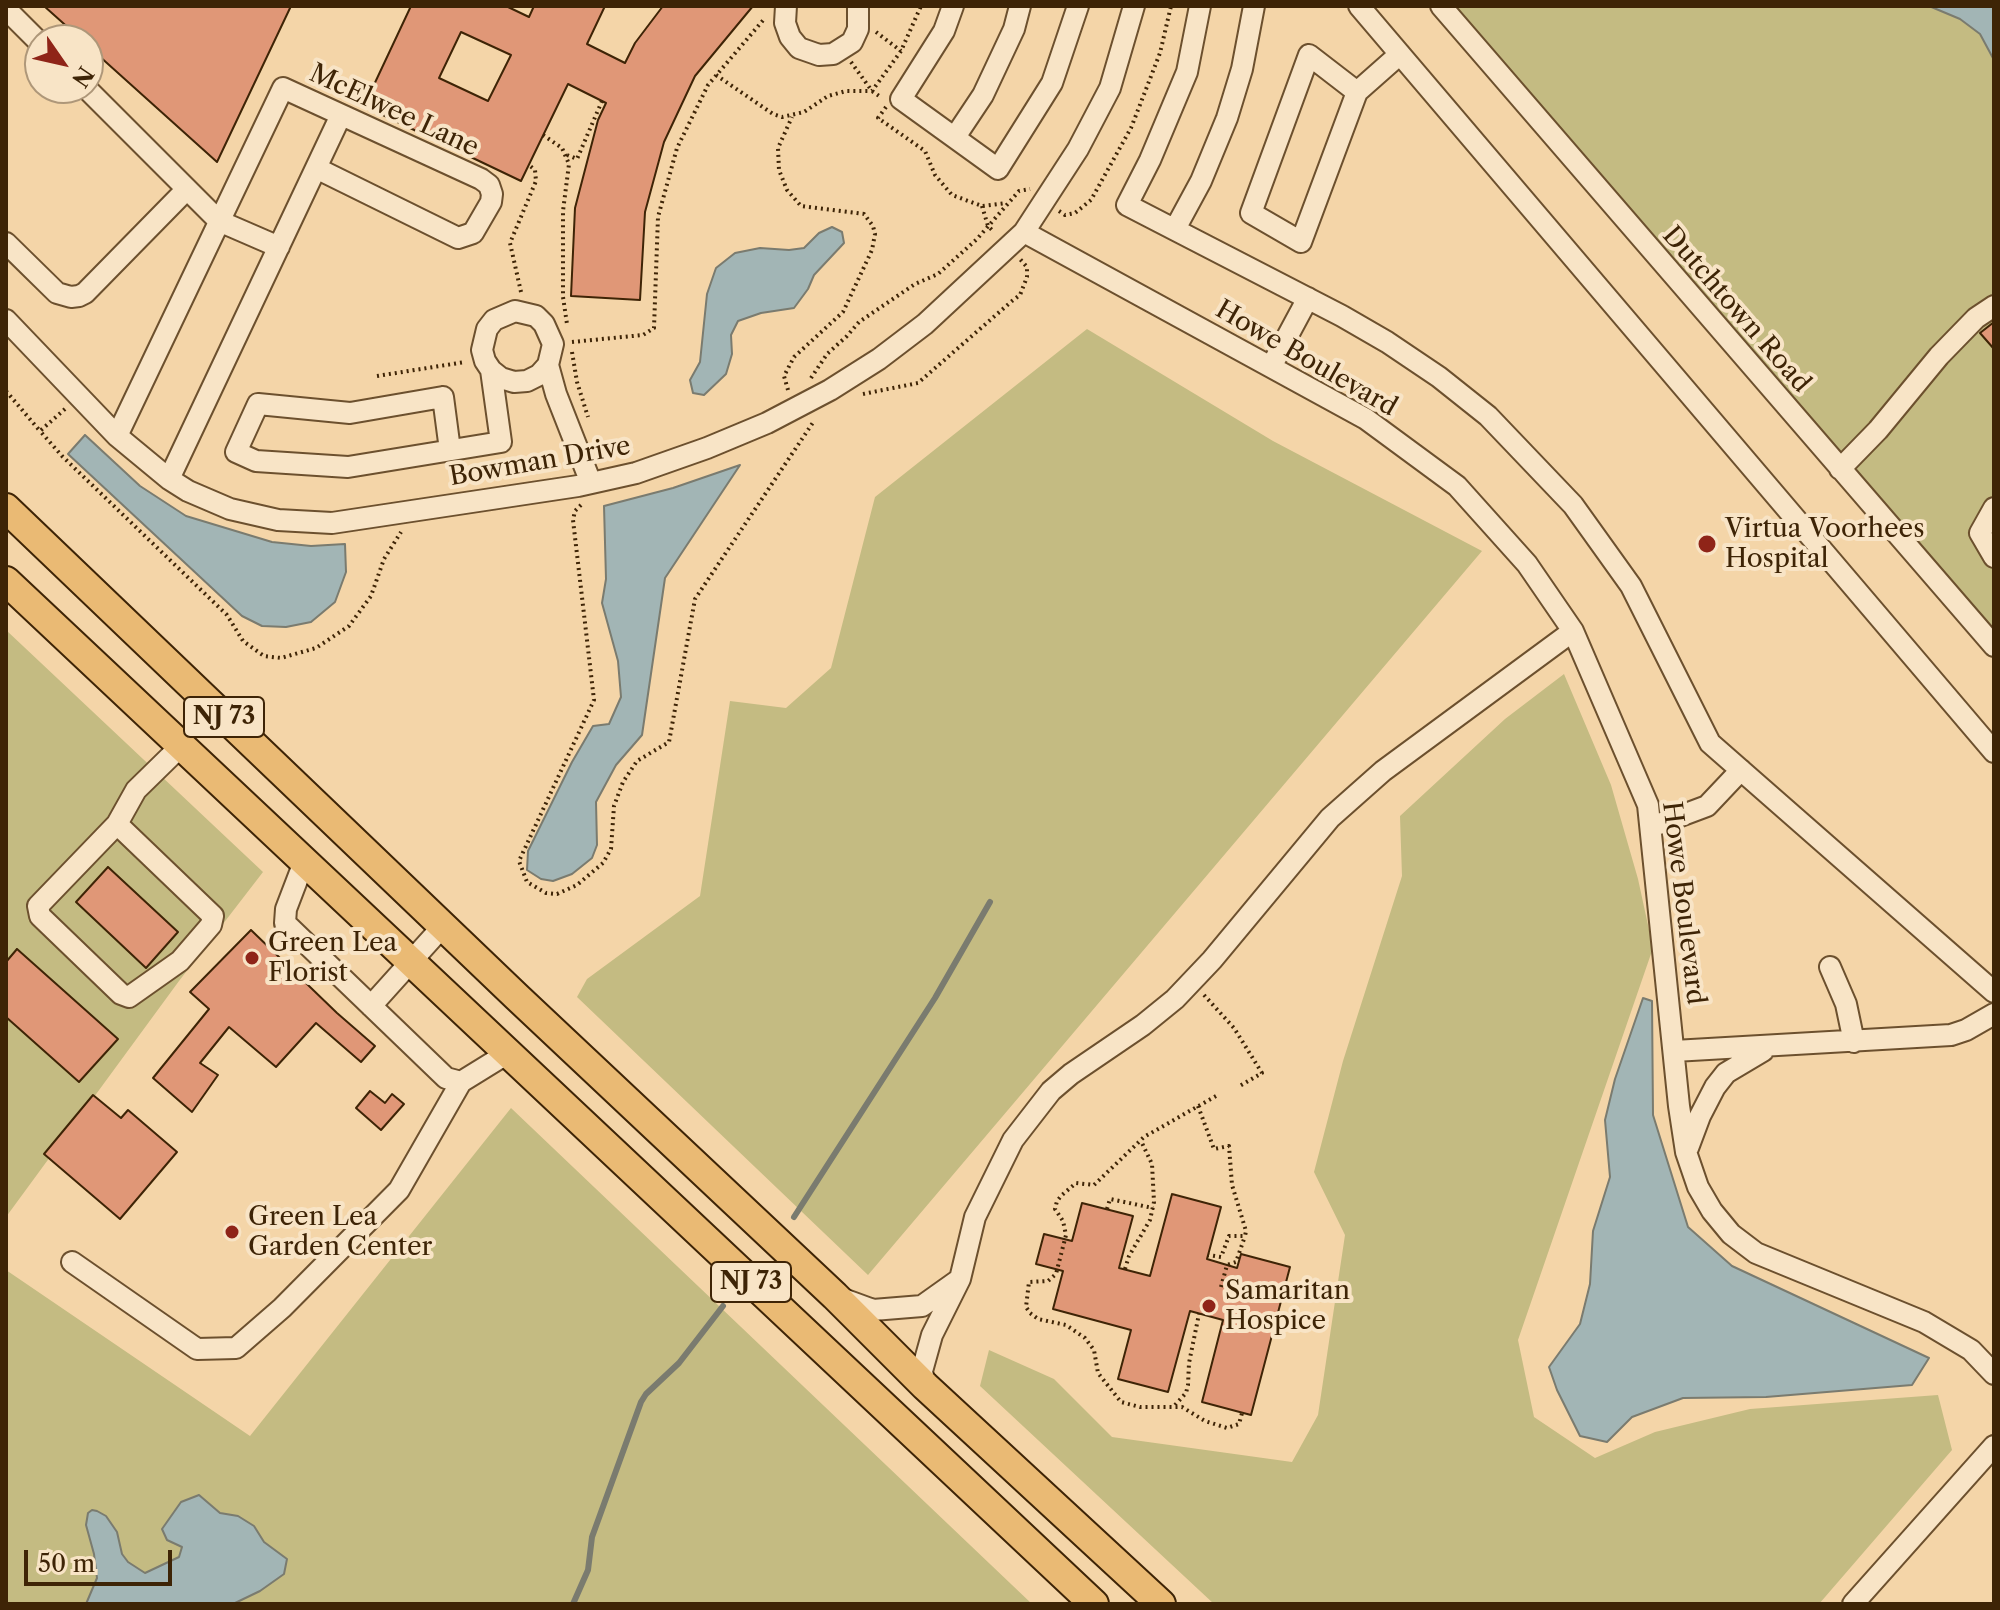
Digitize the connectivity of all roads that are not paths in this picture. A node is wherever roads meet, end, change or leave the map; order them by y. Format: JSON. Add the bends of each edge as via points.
{"nodes":[{"id":1,"x":858,"y":6,"type":"edge"},
{"id":2,"x":953,"y":6,"type":"edge"},
{"id":3,"x":1020,"y":6,"type":"edge"},
{"id":4,"x":1078,"y":6,"type":"edge"},
{"id":5,"x":1134,"y":6,"type":"edge"},
{"id":6,"x":1200,"y":6,"type":"edge"},
{"id":7,"x":1254,"y":6,"type":"edge"},
{"id":8,"x":1359,"y":6,"type":"edge"},
{"id":9,"x":1441,"y":6,"type":"edge"},
{"id":10,"x":6,"y":9,"type":"edge"},
{"id":11,"x":778,"y":9,"type":"edge"},
{"id":12,"x":24,"y":27,"type":"edge"},
{"id":13,"x":1400,"y":54,"type":"junction"},
{"id":14,"x":1357,"y":92,"type":"junction"},
{"id":15,"x":102,"y":104,"type":"edge"},
{"id":16,"x":341,"y":115,"type":"junction"},
{"id":17,"x":955,"y":137,"type":"junction"},
{"id":18,"x":316,"y":168,"type":"junction"},
{"id":19,"x":187,"y":189,"type":"junction"},
{"id":20,"x":219,"y":221,"type":"junction"},
{"id":21,"x":1175,"y":229,"type":"junction"},
{"id":22,"x":1024,"y":232,"type":"junction"},
{"id":23,"x":6,"y":243,"type":"edge"},
{"id":24,"x":279,"y":247,"type":"junction"},
{"id":25,"x":1308,"y":298,"type":"junction"},
{"id":26,"x":1994,"y":306,"type":"edge"},
{"id":27,"x":6,"y":320,"type":"edge"},
{"id":28,"x":548,"y":365,"type":"junction"},
{"id":29,"x":1271,"y":367,"type":"junction"},
{"id":30,"x":491,"y":370,"type":"junction"},
{"id":31,"x":117,"y":436,"type":"junction"},
{"id":32,"x":450,"y":450,"type":"junction"},
{"id":33,"x":1840,"y":469,"type":"junction"},
{"id":34,"x":169,"y":479,"type":"junction"},
{"id":35,"x":591,"y":483,"type":"junction"},
{"id":36,"x":6,"y":508,"type":"edge"},
{"id":37,"x":1994,"y":508,"type":"edge"},
{"id":38,"x":1994,"y":557,"type":"edge"},
{"id":39,"x":6,"y":581,"type":"edge"},
{"id":40,"x":1573,"y":631,"type":"junction"},
{"id":41,"x":1994,"y":646,"type":"edge"},
{"id":42,"x":181,"y":746,"type":"junction"},
{"id":43,"x":1994,"y":752,"type":"edge"},
{"id":44,"x":1741,"y":770,"type":"junction"},
{"id":45,"x":117,"y":824,"type":"junction"},
{"id":46,"x":1651,"y":827,"type":"junction"},
{"id":47,"x":304,"y":862,"type":"junction"},
{"id":48,"x":443,"y":926,"type":"junction"},
{"id":49,"x":409,"y":960,"type":"junction"},
{"id":50,"x":1830,"y":967,"type":"dead end"},
{"id":51,"x":1994,"y":992,"type":"edge"},
{"id":52,"x":371,"y":1006,"type":"junction"},
{"id":53,"x":1994,"y":1014,"type":"edge"},
{"id":54,"x":1854,"y":1042,"type":"junction"},
{"id":55,"x":1770,"y":1047,"type":"junction"},
{"id":56,"x":1674,"y":1051,"type":"junction"},
{"id":57,"x":508,"y":1053,"type":"junction"},
{"id":58,"x":461,"y":1082,"type":"junction"},
{"id":59,"x":1686,"y":1152,"type":"junction"},
{"id":60,"x":72,"y":1262,"type":"dead end"},
{"id":61,"x":960,"y":1279,"type":"junction"},
{"id":62,"x":835,"y":1296,"type":"junction"},
{"id":63,"x":1994,"y":1374,"type":"edge"},
{"id":64,"x":925,"y":1386,"type":"junction"},
{"id":65,"x":1994,"y":1446,"type":"edge"},
{"id":66,"x":1094,"y":1604,"type":"edge"},
{"id":67,"x":1161,"y":1604,"type":"edge"},
{"id":68,"x":1853,"y":1604,"type":"edge"}],
"edges":[{"from":1,"to":11,"type":"street","via":[[852,42],[826,55],[799,48]]},
{"from":2,"to":17,"type":"street","via":[[944,31],[901,99]]},
{"from":3,"to":17,"type":"street","via":[[983,95]]},
{"from":4,"to":17,"type":"street","via":[[1052,83],[998,169]]},
{"from":5,"to":22,"type":"street","name":"Bowman Drive","via":[[1110,88]]},
{"from":6,"to":21,"type":"street","via":[[1187,72],[1127,205]]},
{"from":7,"to":21,"type":"street","via":[[1227,118]]},
{"from":8,"to":13,"type":"street"},
{"from":9,"to":33,"type":"street","name":"Dutchtown Road"},
{"from":10,"to":12,"type":"street"},
{"from":13,"to":14,"type":"street"},
{"from":13,"to":43,"type":"street"},
{"from":14,"to":14,"type":"street","via":[[1301,242],[1251,213],[1309,55]]},
{"from":15,"to":19,"type":"street"},
{"from":16,"to":18,"type":"street"},
{"from":16,"to":18,"type":"street","name":"McElwee Lane","via":[[481,179],[489,185],[491,202],[473,233],[458,238]]},
{"from":16,"to":20,"type":"street","name":"McElwee Lane","via":[[283,88]]},
{"from":18,"to":24,"type":"street"},
{"from":19,"to":20,"type":"street"},
{"from":19,"to":23,"type":"street","via":[[79,296],[57,293]]},
{"from":20,"to":24,"type":"street"},
{"from":20,"to":31,"type":"street","name":"McElwee Lane"},
{"from":21,"to":25,"type":"street"},
{"from":22,"to":29,"type":"street","name":"Howe Boulevard"},
{"from":22,"to":35,"type":"street","name":"Bowman Drive","via":[[925,324],[830,390],[707,448]]},
{"from":24,"to":34,"type":"street"},
{"from":25,"to":29,"type":"street"},
{"from":25,"to":44,"type":"street","via":[[1439,377],[1488,416],[1573,505],[1631,586],[1710,743]]},
{"from":26,"to":33,"type":"street","via":[[1939,356]]},
{"from":27,"to":31,"type":"street","name":"Bowman Drive"},
{"from":28,"to":30,"type":"street","via":[[527,381],[514,382]]},
{"from":28,"to":30,"type":"street","via":[[550,333],[536,316],[515,311],[487,329],[482,350]]},
{"from":28,"to":35,"type":"street"},
{"from":29,"to":40,"type":"street","name":"Howe Boulevard","via":[[1366,419],[1457,486],[1527,564]]},
{"from":30,"to":32,"type":"street","via":[[501,442]]},
{"from":31,"to":34,"type":"street","name":"Bowman Drive"},
{"from":32,"to":32,"type":"street","via":[[348,467],[256,461],[236,452],[258,404],[350,413],[443,397]]},
{"from":33,"to":41,"type":"street","name":"Dutchtown Road"},
{"from":34,"to":35,"type":"street","name":"Bowman Drive","via":[[230,509],[278,520],[332,523]]},
{"from":36,"to":48,"type":"highway","number":"NJ 73"},
{"from":37,"to":38,"type":"street","via":[[1980,533]]},
{"from":39,"to":42,"type":"highway","number":"NJ 73"},
{"from":40,"to":46,"type":"street","name":"Howe Boulevard","via":[[1648,805]]},
{"from":40,"to":61,"type":"street","via":[[1383,771],[1330,818],[1175,999],[1051,1091],[1013,1140],[975,1217]]},
{"from":42,"to":45,"type":"street","via":[[136,790]]},
{"from":42,"to":47,"type":"highway","number":"NJ 73"},
{"from":44,"to":46,"type":"street","via":[[1707,806]]},
{"from":44,"to":51,"type":"street"},
{"from":45,"to":45,"type":"street","via":[[38,906],[40,916],[129,997],[180,961],[213,916]]},
{"from":46,"to":56,"type":"street","name":"Howe Boulevard"},
{"from":47,"to":49,"type":"highway","number":"NJ 73"},
{"from":47,"to":52,"type":"street","via":[[285,923]]},
{"from":48,"to":49,"type":"street"},
{"from":48,"to":62,"type":"highway","number":"NJ 73"},
{"from":49,"to":52,"type":"street"},
{"from":49,"to":57,"type":"highway","number":"NJ 73"},
{"from":50,"to":54,"type":"street"},
{"from":52,"to":58,"type":"street","via":[[446,1078]]},
{"from":53,"to":54,"type":"street","via":[[1951,1035]]},
{"from":54,"to":55,"type":"street"},
{"from":55,"to":56,"type":"street"},
{"from":55,"to":59,"type":"street","via":[[1726,1073]]},
{"from":56,"to":59,"type":"street","name":"Howe Boulevard"},
{"from":57,"to":58,"type":"street"},
{"from":57,"to":66,"type":"highway","number":"NJ 73"},
{"from":58,"to":60,"type":"street","via":[[399,1190],[236,1348],[197,1349]]},
{"from":59,"to":63,"type":"street","name":"Howe Boulevard","via":[[1712,1211],[1756,1253],[1924,1322],[1971,1350]]},
{"from":61,"to":62,"type":"street","via":[[922,1306],[873,1310]]},
{"from":61,"to":64,"type":"street","via":[[932,1335],[922,1371]]},
{"from":62,"to":64,"type":"highway","number":"NJ 73"},
{"from":64,"to":67,"type":"highway","number":"NJ 73"},
{"from":65,"to":68,"type":"street"}]}
